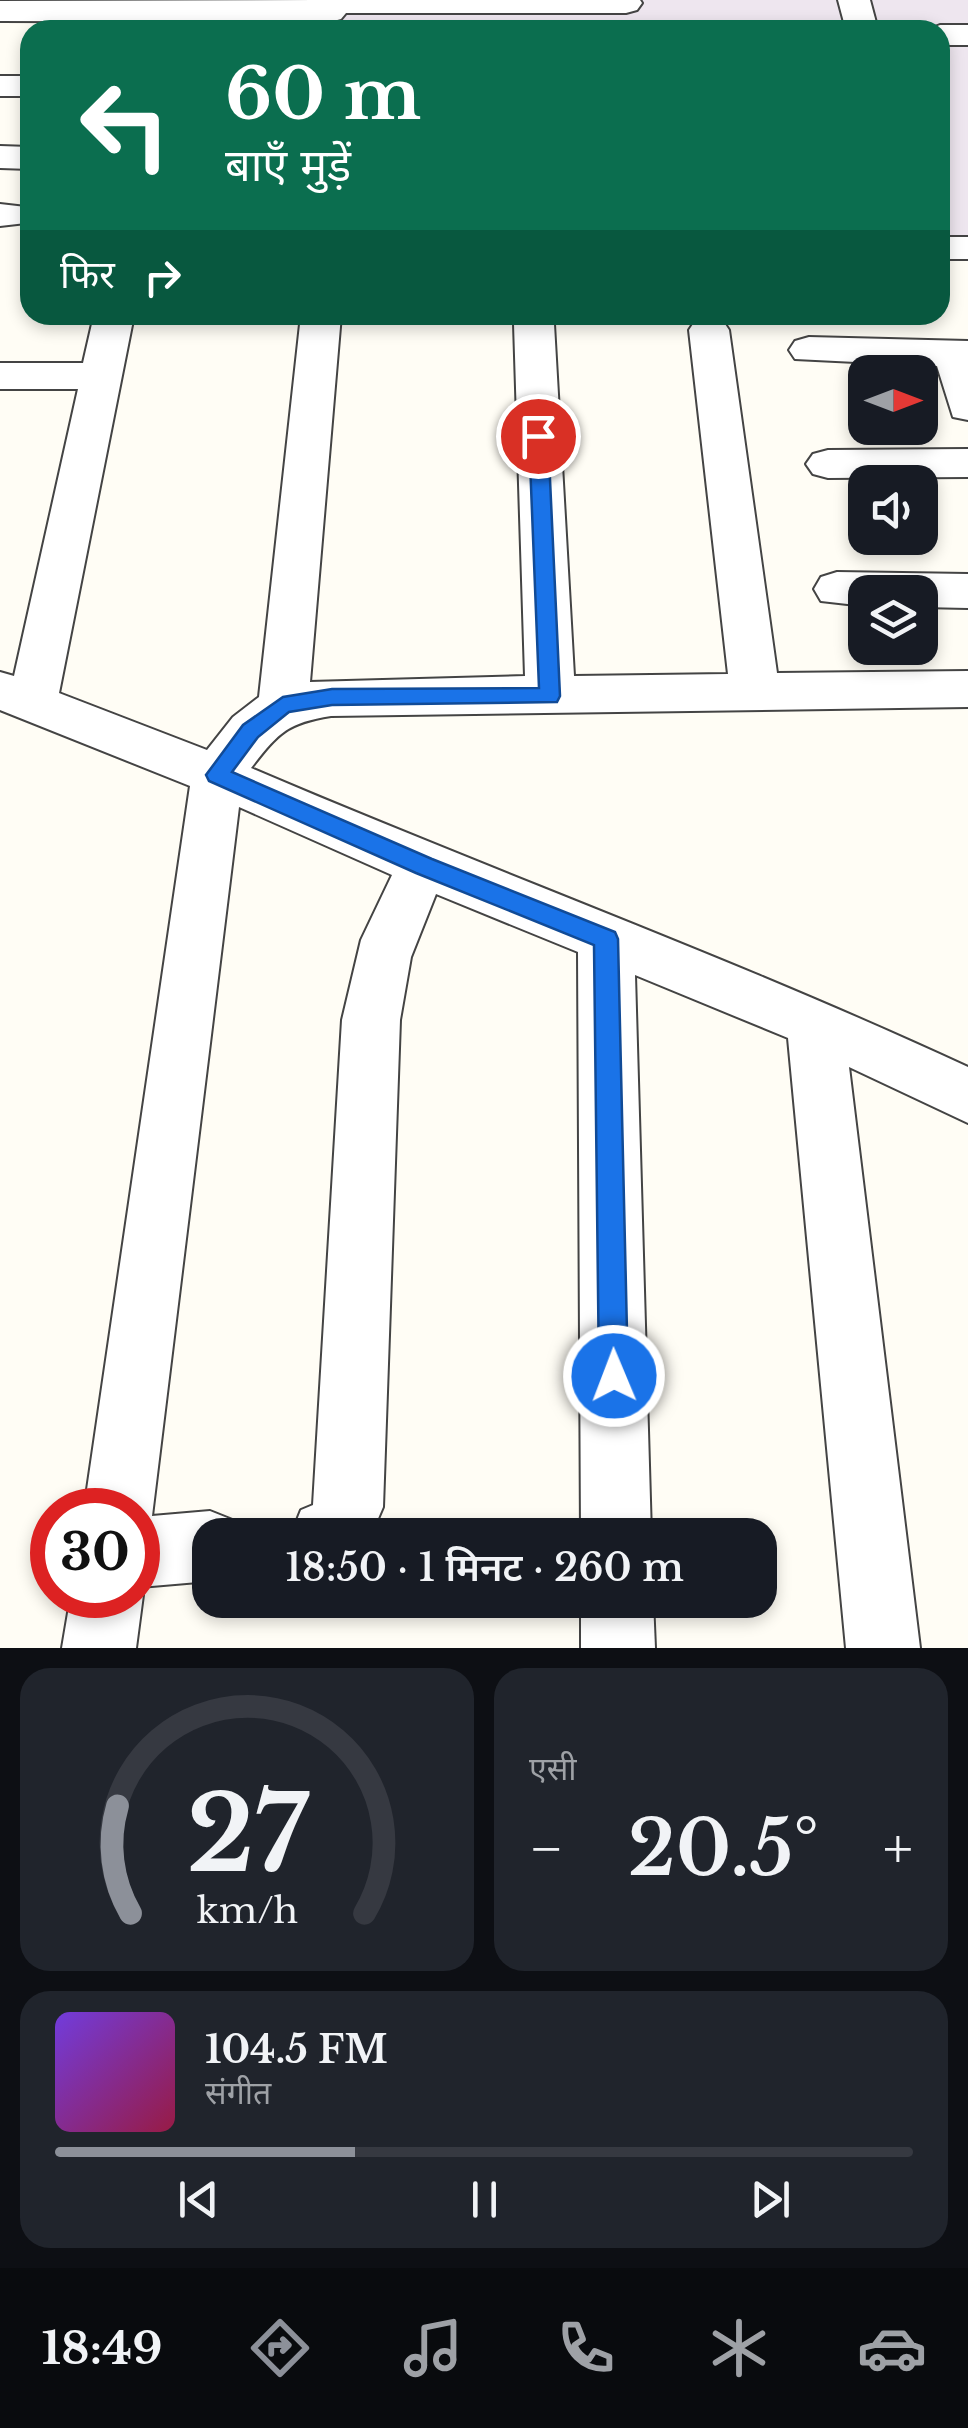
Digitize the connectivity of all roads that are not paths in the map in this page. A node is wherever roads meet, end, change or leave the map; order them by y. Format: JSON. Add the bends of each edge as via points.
{"nodes":[{"id":1,"x":0,"y":11,"type":"edge"},
{"id":2,"x":329,"y":11,"type":"edge"},
{"id":3,"x":627,"y":11,"type":"edge"},
{"id":4,"x":112,"y":325,"type":"edge"},
{"id":5,"x":320,"y":325,"type":"edge"},
{"id":6,"x":534,"y":325,"type":"edge"},
{"id":7,"x":709,"y":330,"type":"dead end"},
{"id":8,"x":809,"y":350,"type":"dead end"},
{"id":9,"x":961,"y":354,"type":"edge"},
{"id":10,"x":0,"y":376,"type":"edge"},
{"id":11,"x":101,"y":376,"type":"junction"},
{"id":12,"x":968,"y":407,"type":"edge"},
{"id":13,"x":968,"y":463,"type":"edge"},
{"id":14,"x":828,"y":464,"type":"dead end"},
{"id":15,"x":838,"y":589,"type":"dead end"},
{"id":16,"x":968,"y":590,"type":"edge"},
{"id":17,"x":968,"y":689,"type":"edge"},
{"id":18,"x":755,"y":692,"type":"junction"},
{"id":19,"x":16,"y":696,"type":"edge"},
{"id":20,"x":550,"y":696,"type":"junction"},
{"id":21,"x":283,"y":705,"type":"junction"},
{"id":22,"x":217,"y":775,"type":"junction"},
{"id":23,"x":424,"y":866,"type":"junction"},
{"id":24,"x":606,"y":939,"type":"junction"},
{"id":25,"x":815,"y":1023,"type":"junction"},
{"id":26,"x":968,"y":1096,"type":"edge"},
{"id":27,"x":122,"y":1488,"type":"edge"},
{"id":28,"x":343,"y":1518,"type":"edge"},
{"id":29,"x":616,"y":1518,"type":"edge"},
{"id":30,"x":192,"y":1548,"type":"edge"},
{"id":31,"x":160,"y":1550,"type":"edge"},
{"id":32,"x":104,"y":1618,"type":"edge"},
{"id":33,"x":618,"y":1618,"type":"edge"},
{"id":34,"x":99,"y":1648,"type":"edge"},
{"id":35,"x":618,"y":1648,"type":"edge"},
{"id":36,"x":883,"y":1648,"type":"edge"}],
"edges":[{"from":1,"to":2,"type":"street"},
{"from":2,"to":3,"type":"street"},
{"from":4,"to":11,"type":"street"},
{"from":5,"to":21,"type":"street"},
{"from":6,"to":20,"type":"street"},
{"from":7,"to":18,"type":"street"},
{"from":8,"to":9,"type":"street"},
{"from":9,"to":12,"type":"street"},
{"from":10,"to":11,"type":"street"},
{"from":11,"to":19,"type":"street"},
{"from":13,"to":14,"type":"street"},
{"from":15,"to":16,"type":"street"},
{"from":17,"to":18,"type":"street"},
{"from":18,"to":20,"type":"street"},
{"from":19,"to":22,"type":"street"},
{"from":20,"to":21,"type":"street","via":[[332,697]]},
{"from":21,"to":22,"type":"street","via":[[251,731]]},
{"from":22,"to":23,"type":"street"},
{"from":22,"to":27,"type":"street"},
{"from":23,"to":24,"type":"street"},
{"from":23,"to":28,"type":"street","via":[[379,962],[371,1020]]},
{"from":24,"to":25,"type":"street"},
{"from":24,"to":29,"type":"street"},
{"from":25,"to":26,"type":"street"},
{"from":25,"to":36,"type":"street"},
{"from":30,"to":31,"type":"street"},
{"from":32,"to":34,"type":"street"},
{"from":33,"to":35,"type":"street"}]}
